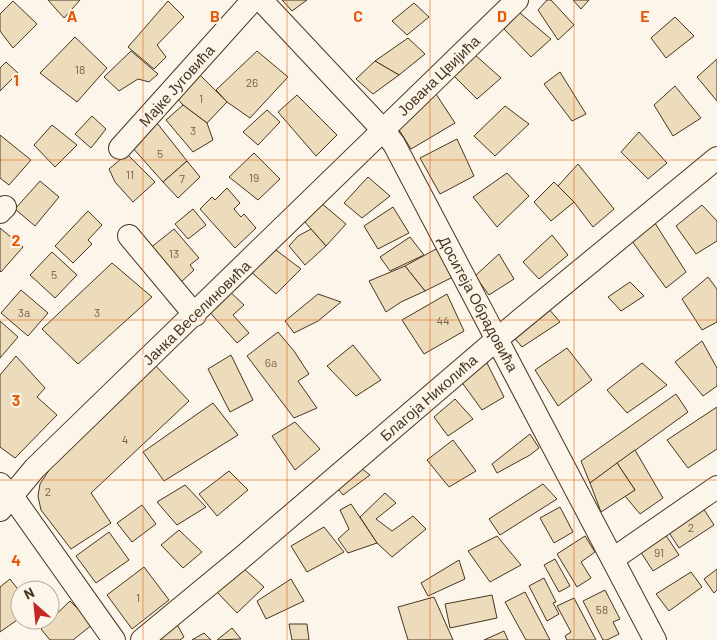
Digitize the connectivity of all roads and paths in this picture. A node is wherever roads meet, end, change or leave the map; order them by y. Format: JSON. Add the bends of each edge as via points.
{"nodes":[{"id":1,"x":253,"y":0,"type":"edge"},
{"id":2,"x":261,"y":0,"type":"edge"},
{"id":3,"x":517,"y":0,"type":"edge"},
{"id":4,"x":384,"y":130,"type":"junction"},
{"id":5,"x":120,"y":148,"type":"dead end"},
{"id":6,"x":717,"y":158,"type":"edge"},
{"id":7,"x":129,"y":236,"type":"dead end"},
{"id":8,"x":195,"y":315,"type":"junction"},
{"id":9,"x":496,"y":340,"type":"junction"},
{"id":10,"x":717,"y":487,"type":"edge"},
{"id":11,"x":4,"y":496,"type":"edge"},
{"id":12,"x":613,"y":560,"type":"junction"},
{"id":13,"x":652,"y":639,"type":"edge"},
{"id":14,"x":114,"y":640,"type":"edge"},
{"id":15,"x":142,"y":640,"type":"edge"}],
"edges":[{"from":1,"to":5,"type":"street","name":"Мајке Југовића"},
{"from":2,"to":4,"type":"street","name":"Доситеја Обрадовића"},
{"from":3,"to":4,"type":"street","name":"Јована Цвијића"},
{"from":4,"to":8,"type":"street","name":"Јанка Веселиновића"},
{"from":4,"to":9,"type":"street","name":"Доситеја Обрадовића"},
{"from":6,"to":9,"type":"street","name":"Благоја Николића"},
{"from":7,"to":8,"type":"street"},
{"from":8,"to":11,"type":"street","name":"Јанка Веселиновића"},
{"from":9,"to":12,"type":"street","name":"Доситеја Обрадовића"},
{"from":9,"to":15,"type":"street","name":"Благоја Николића"},
{"from":10,"to":12,"type":"street"},
{"from":11,"to":14,"type":"street"},
{"from":12,"to":13,"type":"street","name":"Доситеја Обрадовића"}]}
